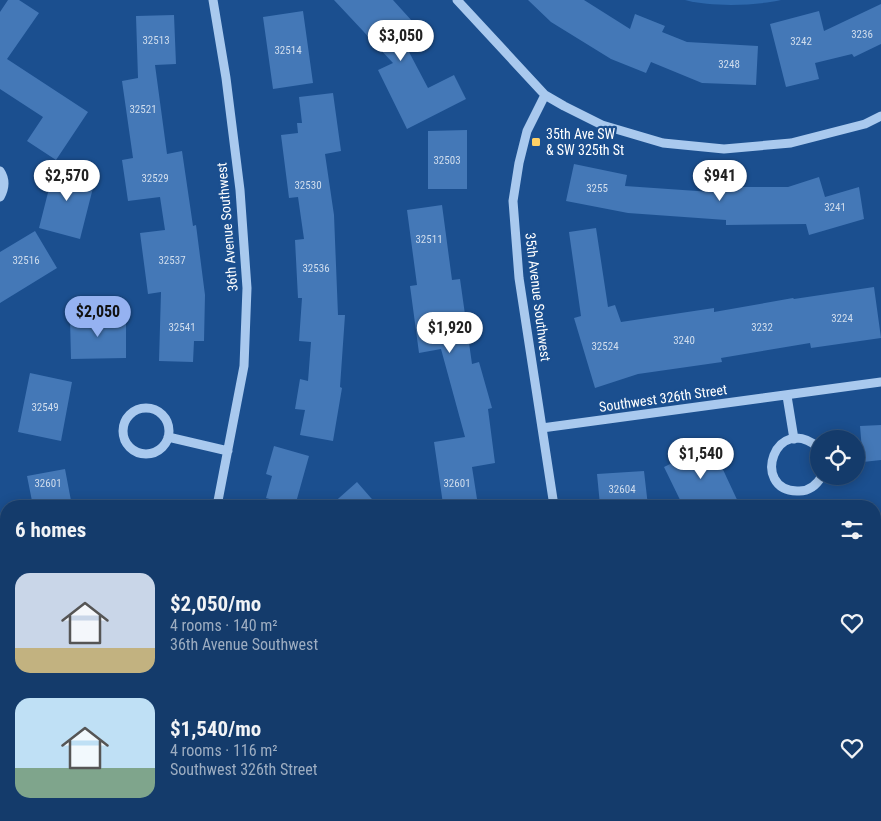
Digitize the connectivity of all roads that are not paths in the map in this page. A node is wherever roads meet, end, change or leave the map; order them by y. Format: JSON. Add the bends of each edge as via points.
{"nodes":[{"id":1,"x":213,"y":0,"type":"edge"},
{"id":2,"x":457,"y":0,"type":"edge"},
{"id":3,"x":546,"y":95,"type":"junction"},
{"id":4,"x":881,"y":116,"type":"edge"},
{"id":5,"x":0,"y":171,"type":"edge"},
{"id":6,"x":0,"y":197,"type":"edge"},
{"id":7,"x":881,"y":382,"type":"edge"},
{"id":8,"x":787,"y":396,"type":"junction"},
{"id":9,"x":542,"y":428,"type":"junction"},
{"id":10,"x":168,"y":437,"type":"junction"},
{"id":11,"x":794,"y":438,"type":"junction"},
{"id":12,"x":810,"y":441,"type":"edge"},
{"id":13,"x":228,"y":451,"type":"junction"},
{"id":14,"x":815,"y":485,"type":"edge"},
{"id":15,"x":218,"y":500,"type":"edge"},
{"id":16,"x":553,"y":500,"type":"edge"}],
"edges":[{"from":1,"to":13,"type":"street","name":"36th Avenue Southwest","via":[[240,190],[247,288],[244,366]]},
{"from":2,"to":3,"type":"street"},
{"from":3,"to":4,"type":"street","via":[[602,125],[663,143],[724,149],[791,143],[865,124]]},
{"from":3,"to":9,"type":"street","name":"35th Avenue Southwest","via":[[527,131],[513,201],[520,278]]},
{"from":5,"to":6,"type":"street","via":[[4,189]]},
{"from":7,"to":8,"type":"street","name":"Southwest 326th Street"},
{"from":8,"to":9,"type":"street","name":"Southwest 326th Street"},
{"from":8,"to":11,"type":"street"},
{"from":9,"to":16,"type":"street","name":"35th Avenue Southwest"},
{"from":10,"to":10,"type":"street","via":[[167,421],[162,414],[147,408],[139,409],[126,418],[123,426],[125,442],[144,455],[160,450]]},
{"from":10,"to":13,"type":"street"},
{"from":11,"to":12,"type":"street"},
{"from":11,"to":14,"type":"street","via":[[785,441],[773,455],[772,474],[784,488],[792,491],[802,492]]},
{"from":13,"to":15,"type":"street","name":"36th Avenue Southwest"}]}
